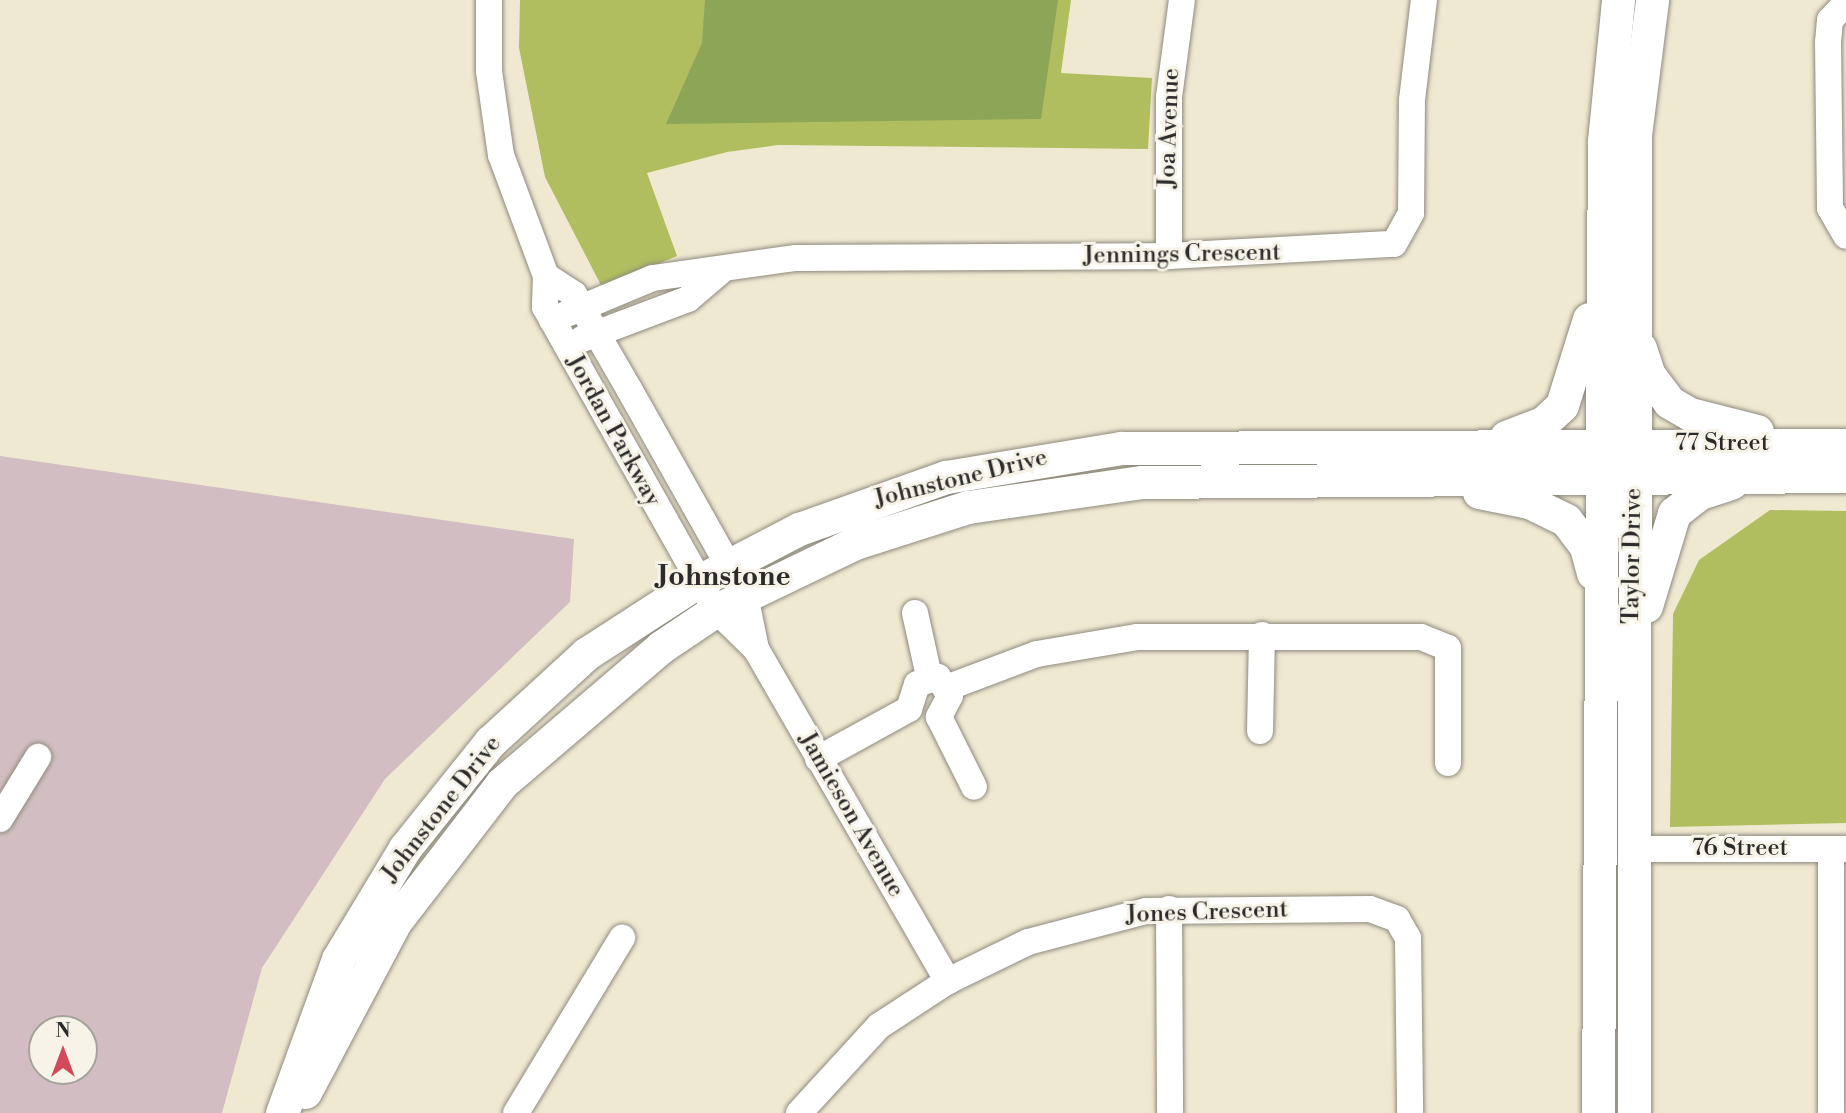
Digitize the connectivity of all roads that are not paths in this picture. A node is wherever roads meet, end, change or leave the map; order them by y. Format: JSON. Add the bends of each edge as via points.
{"nodes":[{"id":1,"x":489,"y":0,"type":"edge"},
{"id":2,"x":1182,"y":0,"type":"edge"},
{"id":3,"x":1423,"y":0,"type":"edge"},
{"id":4,"x":1618,"y":0,"type":"edge"},
{"id":5,"x":1652,"y":0,"type":"edge"},
{"id":6,"x":1846,"y":3,"type":"edge"},
{"id":7,"x":1846,"y":236,"type":"edge"},
{"id":8,"x":1169,"y":256,"type":"junction"},
{"id":9,"x":720,"y":272,"type":"junction"},
{"id":10,"x":1603,"y":275,"type":"junction"},
{"id":11,"x":546,"y":276,"type":"junction"},
{"id":12,"x":582,"y":306,"type":"junction"},
{"id":13,"x":552,"y":320,"type":"junction"},
{"id":14,"x":1633,"y":324,"type":"junction"},
{"id":15,"x":596,"y":332,"type":"junction"},
{"id":16,"x":566,"y":347,"type":"junction"},
{"id":17,"x":1480,"y":444,"type":"junction"},
{"id":18,"x":1599,"y":444,"type":"junction"},
{"id":19,"x":1634,"y":444,"type":"junction"},
{"id":20,"x":1833,"y":445,"type":"edge"},
{"id":21,"x":1777,"y":476,"type":"junction"},
{"id":22,"x":1846,"y":476,"type":"edge"},
{"id":23,"x":1599,"y":477,"type":"junction"},
{"id":24,"x":1634,"y":477,"type":"junction"},
{"id":25,"x":1397,"y":479,"type":"junction"},
{"id":26,"x":713,"y":573,"type":"junction"},
{"id":27,"x":1598,"y":594,"type":"junction"},
{"id":28,"x":745,"y":595,"type":"junction"},
{"id":29,"x":716,"y":610,"type":"junction"},
{"id":30,"x":915,"y":612,"type":"dead end"},
{"id":31,"x":1262,"y":635,"type":"junction"},
{"id":32,"x":756,"y":649,"type":"junction"},
{"id":33,"x":1632,"y":666,"type":"junction"},
{"id":34,"x":939,"y":682,"type":"junction"},
{"id":35,"x":909,"y":709,"type":"junction"},
{"id":36,"x":939,"y":717,"type":"junction"},
{"id":37,"x":1260,"y":731,"type":"dead end"},
{"id":38,"x":38,"y":757,"type":"dead end"},
{"id":39,"x":818,"y":759,"type":"junction"},
{"id":40,"x":1448,"y":763,"type":"dead end"},
{"id":41,"x":974,"y":786,"type":"dead end"},
{"id":42,"x":0,"y":818,"type":"edge"},
{"id":43,"x":1634,"y":849,"type":"junction"},
{"id":44,"x":1838,"y":849,"type":"edge"},
{"id":45,"x":1169,"y":909,"type":"junction"},
{"id":46,"x":622,"y":938,"type":"dead end"},
{"id":47,"x":948,"y":981,"type":"junction"},
{"id":48,"x":282,"y":1113,"type":"edge"},
{"id":49,"x":294,"y":1113,"type":"edge"},
{"id":50,"x":516,"y":1113,"type":"edge"},
{"id":51,"x":799,"y":1113,"type":"edge"},
{"id":52,"x":1170,"y":1113,"type":"edge"},
{"id":53,"x":1410,"y":1113,"type":"edge"},
{"id":54,"x":1598,"y":1113,"type":"edge"},
{"id":55,"x":1634,"y":1113,"type":"edge"},
{"id":56,"x":1831,"y":1113,"type":"edge"}],
"edges":[{"from":1,"to":11,"type":"street","name":"Jordan Parkway","via":[[489,71],[501,155]]},
{"from":2,"to":8,"type":"street","name":"Joa Avenue","via":[[1169,97]]},
{"from":3,"to":8,"type":"street","name":"Jennings Crescent","via":[[1412,100],[1411,213],[1401,239],[1369,250]]},
{"from":4,"to":10,"type":"main road","name":"Taylor Drive","via":[[1608,66]]},
{"from":5,"to":14,"type":"main road","name":"Taylor Drive","via":[[1635,135]]},
{"from":6,"to":7,"type":"street","via":[[1830,20],[1828,42],[1830,208]]},
{"from":8,"to":9,"type":"street","name":"Jennings Crescent","via":[[796,258]]},
{"from":9,"to":12,"type":"street","name":"Jennings Crescent","via":[[653,278]]},
{"from":9,"to":15,"type":"street","name":"Jennings Crescent","via":[[688,299]]},
{"from":10,"to":17,"type":"main road","via":[[1562,405],[1522,433]]},
{"from":10,"to":18,"type":"main road","name":"Taylor Drive"},
{"from":11,"to":12,"type":"street","name":"Jordan Parkway"},
{"from":11,"to":13,"type":"street","name":"Jordan Parkway","via":[[545,307]]},
{"from":12,"to":13,"type":"street","name":"Jennings Crescent"},
{"from":12,"to":15,"type":"street","name":"Jordan Parkway"},
{"from":13,"to":16,"type":"street","name":"Jordan Parkway"},
{"from":14,"to":19,"type":"main road","name":"Taylor Drive"},
{"from":14,"to":20,"type":"main road","via":[[1648,375],[1668,402],[1727,425]]},
{"from":15,"to":16,"type":"street","name":"Jennings Crescent"},
{"from":15,"to":26,"type":"street","name":"Jordan Parkway"},
{"from":16,"to":26,"type":"street","name":"Jordan Parkway"},
{"from":17,"to":18,"type":"main road","name":"Johnstone Drive"},
{"from":17,"to":26,"type":"main road","name":"Johnstone Drive","via":[[1205,445],[1049,456],[898,491]]},
{"from":18,"to":19,"type":"main road","name":"77 Street"},
{"from":18,"to":23,"type":"main road","name":"Taylor Drive"},
{"from":19,"to":20,"type":"main road","name":"77 Street"},
{"from":19,"to":24,"type":"main road","name":"Taylor Drive"},
{"from":21,"to":22,"type":"main road","name":"77 Street"},
{"from":21,"to":24,"type":"main road","name":"77 Street"},
{"from":21,"to":33,"type":"main road","via":[[1700,493],[1674,513],[1661,540]]},
{"from":23,"to":24,"type":"main road","name":"77 Street"},
{"from":23,"to":25,"type":"main road","name":"Johnstone Drive"},
{"from":23,"to":27,"type":"main road","name":"Taylor Drive"},
{"from":24,"to":33,"type":"main road","name":"Taylor Drive"},
{"from":25,"to":27,"type":"main road","via":[[1503,496],[1566,520],[1586,547]]},
{"from":25,"to":28,"type":"main road","name":"Johnstone Drive","via":[[1155,481],[1033,494],[898,527]]},
{"from":26,"to":28,"type":"street","name":"Jamieson Avenue"},
{"from":26,"to":29,"type":"street","name":"Jamieson Avenue"},
{"from":26,"to":48,"type":"main road","name":"Johnstone Drive","via":[[586,654],[453,786],[405,848],[338,959]]},
{"from":27,"to":54,"type":"main road","name":"Taylor Drive"},
{"from":28,"to":29,"type":"main road","name":"Johnstone Drive"},
{"from":28,"to":32,"type":"street","name":"Jamieson Avenue"},
{"from":29,"to":32,"type":"street","name":"Jamieson Avenue"},
{"from":29,"to":49,"type":"main road","name":"Johnstone Drive","via":[[611,686],[502,783],[395,922]]},
{"from":30,"to":34,"type":"street"},
{"from":31,"to":34,"type":"street","via":[[1137,637],[1037,654]]},
{"from":31,"to":37,"type":"street"},
{"from":31,"to":40,"type":"street","via":[[1421,637],[1448,648]]},
{"from":32,"to":39,"type":"street","name":"Jamieson Avenue"},
{"from":33,"to":43,"type":"main road","name":"Taylor Drive"},
{"from":34,"to":35,"type":"street","via":[[917,684]]},
{"from":34,"to":36,"type":"street"},
{"from":35,"to":36,"type":"street"},
{"from":35,"to":39,"type":"street"},
{"from":36,"to":41,"type":"street"},
{"from":38,"to":42,"type":"street"},
{"from":39,"to":47,"type":"street","name":"Jamieson Avenue"},
{"from":43,"to":44,"type":"street","name":"76 Street"},
{"from":43,"to":55,"type":"main road","name":"Taylor Drive"},
{"from":44,"to":56,"type":"street"},
{"from":45,"to":47,"type":"street","name":"Jones Crescent","via":[[1054,933]]},
{"from":45,"to":52,"type":"street"},
{"from":45,"to":53,"type":"street","name":"Jones Crescent","via":[[1370,909],[1397,919],[1410,950]]},
{"from":46,"to":50,"type":"street"},
{"from":47,"to":51,"type":"street","name":"Jones Crescent","via":[[879,1026]]}]}
